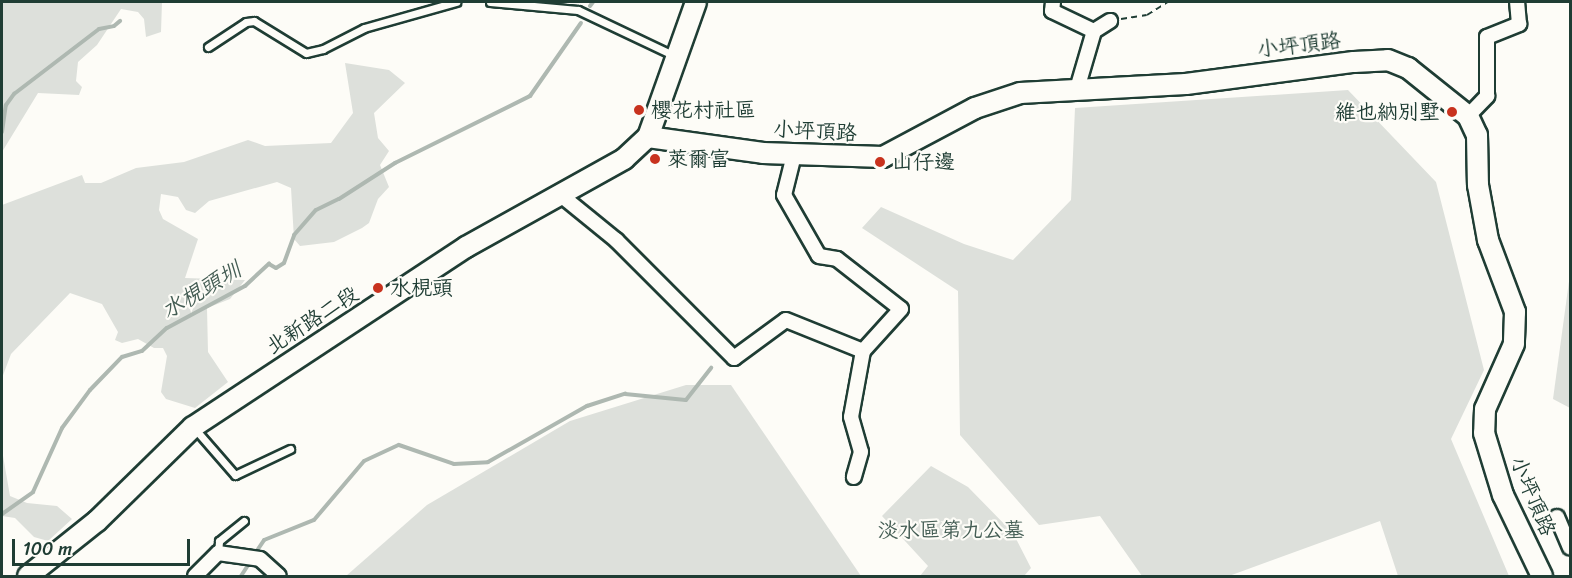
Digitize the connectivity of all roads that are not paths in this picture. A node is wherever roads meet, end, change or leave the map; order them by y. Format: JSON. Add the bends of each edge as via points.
{"nodes":[{"id":1,"x":456,"y":2,"type":"edge"},
{"id":2,"x":490,"y":2,"type":"edge"},
{"id":3,"x":696,"y":2,"type":"edge"},
{"id":4,"x":1053,"y":2,"type":"edge"},
{"id":5,"x":1517,"y":2,"type":"edge"},
{"id":6,"x":1110,"y":21,"type":"road end"},
{"id":7,"x":1094,"y":31,"type":"junction"},
{"id":8,"x":208,"y":47,"type":"dead end"},
{"id":9,"x":677,"y":57,"type":"junction"},
{"id":10,"x":1077,"y":89,"type":"junction"},
{"id":11,"x":1468,"y":116,"type":"junction"},
{"id":12,"x":648,"y":137,"type":"junction"},
{"id":13,"x":794,"y":155,"type":"junction"},
{"id":14,"x":562,"y":196,"type":"junction"},
{"id":15,"x":863,"y":351,"type":"junction"},
{"id":16,"x":193,"y":427,"type":"junction"},
{"id":17,"x":290,"y":449,"type":"dead end"},
{"id":18,"x":854,"y":477,"type":"dead end"},
{"id":19,"x":1557,"y":517,"type":"dead end"},
{"id":20,"x":244,"y":521,"type":"dead end"},
{"id":21,"x":1570,"y":547,"type":"edge"},
{"id":22,"x":218,"y":553,"type":"junction"},
{"id":23,"x":38,"y":574,"type":"edge"},
{"id":24,"x":195,"y":576,"type":"edge"},
{"id":25,"x":279,"y":576,"type":"edge"},
{"id":26,"x":1542,"y":576,"type":"edge"}],
"edges":[{"from":1,"to":8,"type":"lane","via":[[364,28],[323,49],[306,53],[254,21],[246,22]]},
{"from":2,"to":9,"type":"lane","via":[[578,10]]},
{"from":3,"to":9,"type":"street"},
{"from":4,"to":7,"type":"street","via":[[1052,11]]},
{"from":5,"to":11,"type":"street","via":[[1519,24],[1487,37],[1486,96]]},
{"from":6,"to":7,"type":"street"},
{"from":7,"to":10,"type":"street"},
{"from":9,"to":12,"type":"street"},
{"from":10,"to":11,"type":"street","name":"小坪頂路","via":[[1186,84],[1388,60],[1408,68]]},
{"from":10,"to":13,"type":"street","name":"小坪頂路","via":[[1000,98],[883,157]]},
{"from":11,"to":26,"type":"street","name":"小坪頂路","via":[[1477,135],[1478,185],[1488,240],[1515,312],[1514,344],[1485,409],[1484,433],[1503,495]]},
{"from":12,"to":13,"type":"street","name":"小坪頂路"},
{"from":12,"to":14,"type":"street","name":"北新路二段","via":[[624,159]]},
{"from":13,"to":15,"type":"street","via":[[784,195],[819,255],[837,259],[900,309]]},
{"from":14,"to":15,"type":"street","via":[[616,240],[734,358],[786,320]]},
{"from":14,"to":16,"type":"street","name":"北新路二段","via":[[465,247]]},
{"from":15,"to":18,"type":"street","via":[[851,417],[861,452]]},
{"from":16,"to":17,"type":"lane","via":[[235,475]]},
{"from":16,"to":23,"type":"street","name":"北新路二段"},
{"from":19,"to":21,"type":"street"},
{"from":20,"to":22,"type":"lane","via":[[219,541]]},
{"from":22,"to":24,"type":"street"},
{"from":22,"to":25,"type":"street","via":[[254,556]]}]}
